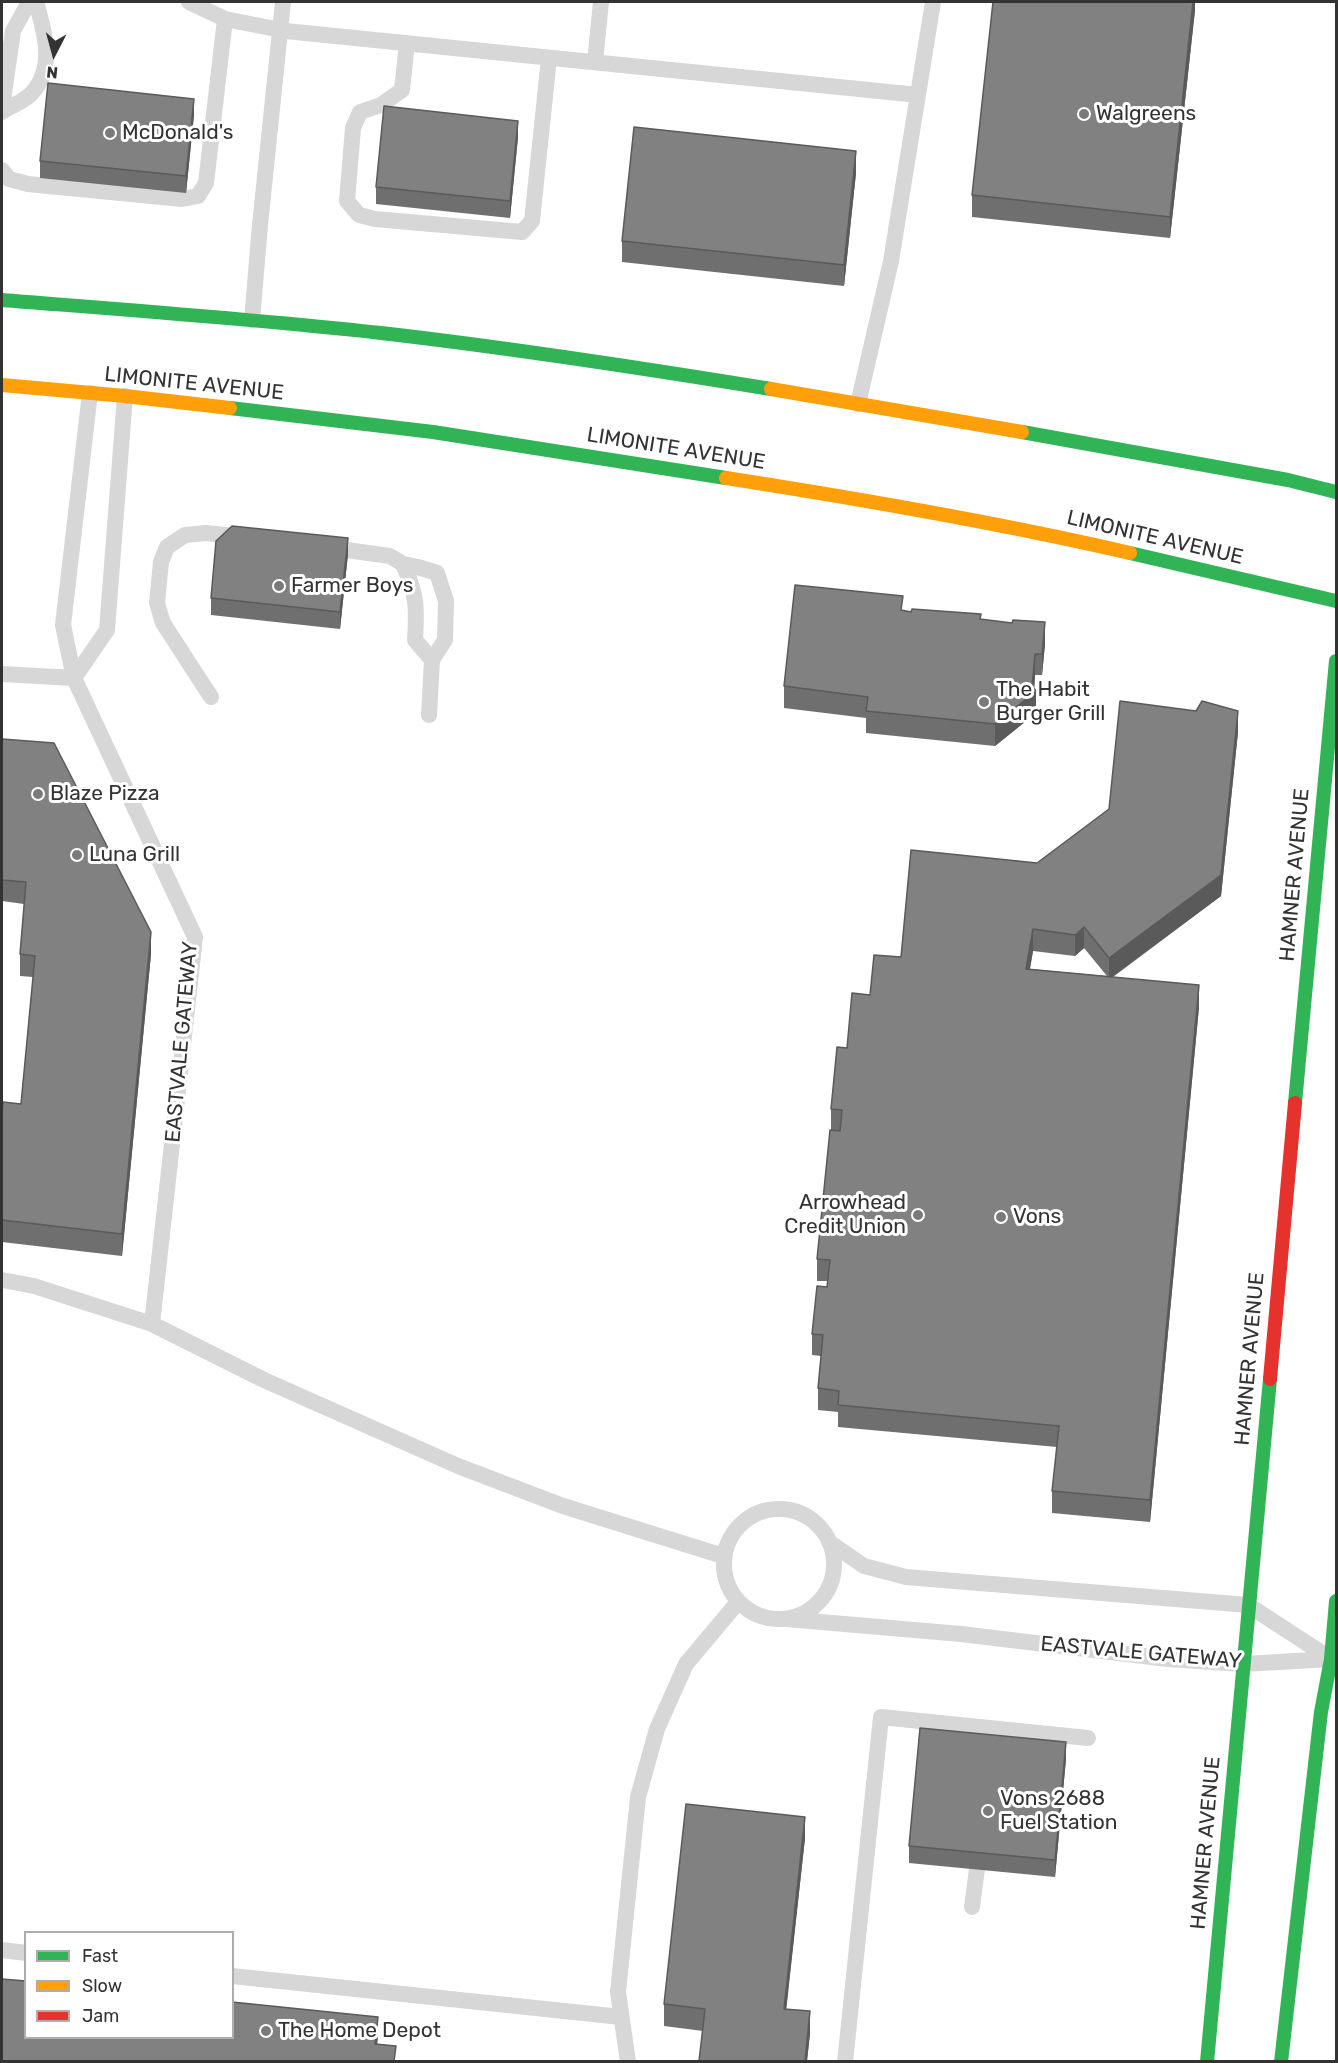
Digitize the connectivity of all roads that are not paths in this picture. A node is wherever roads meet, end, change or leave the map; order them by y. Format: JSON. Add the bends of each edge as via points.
{"nodes":[{"id":1,"x":29,"y":2,"type":"edge"},
{"id":2,"x":36,"y":2,"type":"edge"},
{"id":3,"x":189,"y":2,"type":"edge"},
{"id":4,"x":283,"y":2,"type":"edge"},
{"id":5,"x":601,"y":2,"type":"edge"},
{"id":6,"x":933,"y":2,"type":"edge"},
{"id":7,"x":225,"y":19,"type":"junction"},
{"id":8,"x":279,"y":30,"type":"junction"},
{"id":9,"x":407,"y":43,"type":"junction"},
{"id":10,"x":549,"y":58,"type":"junction"},
{"id":11,"x":595,"y":62,"type":"junction"},
{"id":12,"x":918,"y":95,"type":"junction"},
{"id":13,"x":2,"y":107,"type":"edge"},
{"id":14,"x":2,"y":112,"type":"edge"},
{"id":15,"x":2,"y":170,"type":"edge"},
{"id":16,"x":2,"y":300,"type":"edge"},
{"id":17,"x":252,"y":320,"type":"junction"},
{"id":18,"x":2,"y":385,"type":"edge"},
{"id":19,"x":90,"y":393,"type":"junction"},
{"id":20,"x":125,"y":396,"type":"junction"},
{"id":21,"x":858,"y":404,"type":"junction"},
{"id":22,"x":1336,"y":492,"type":"edge"},
{"id":23,"x":262,"y":540,"type":"edge"},
{"id":24,"x":308,"y":545,"type":"edge"},
{"id":25,"x":403,"y":564,"type":"junction"},
{"id":26,"x":1336,"y":601,"type":"edge"},
{"id":27,"x":432,"y":660,"type":"junction"},
{"id":28,"x":1336,"y":661,"type":"edge"},
{"id":29,"x":2,"y":674,"type":"edge"},
{"id":30,"x":74,"y":678,"type":"junction"},
{"id":31,"x":211,"y":697,"type":"dead end"},
{"id":32,"x":429,"y":715,"type":"dead end"},
{"id":33,"x":2,"y":1280,"type":"edge"},
{"id":34,"x":152,"y":1324,"type":"junction"},
{"id":35,"x":830,"y":1542,"type":"junction"},
{"id":36,"x":723,"y":1556,"type":"junction"},
{"id":37,"x":1336,"y":1601,"type":"edge"},
{"id":38,"x":738,"y":1602,"type":"junction"},
{"id":39,"x":1248,"y":1605,"type":"junction"},
{"id":40,"x":786,"y":1619,"type":"junction"},
{"id":41,"x":1331,"y":1659,"type":"junction"},
{"id":42,"x":1243,"y":1664,"type":"junction"},
{"id":43,"x":1088,"y":1738,"type":"dead end"},
{"id":44,"x":977,"y":1869,"type":"edge"},
{"id":45,"x":972,"y":1907,"type":"dead end"},
{"id":46,"x":2,"y":1950,"type":"edge"},
{"id":47,"x":24,"y":1953,"type":"edge"},
{"id":48,"x":234,"y":1976,"type":"edge"},
{"id":49,"x":621,"y":2017,"type":"junction"},
{"id":50,"x":628,"y":2061,"type":"edge"},
{"id":51,"x":845,"y":2061,"type":"edge"},
{"id":52,"x":1207,"y":2061,"type":"edge"},
{"id":53,"x":1281,"y":2061,"type":"edge"}],
"edges":[{"from":1,"to":13,"type":"lane","via":[[13,31]]},
{"from":2,"to":14,"type":"lane","via":[[47,48],[44,77],[28,96]]},
{"from":3,"to":7,"type":"lane"},
{"from":4,"to":8,"type":"lane"},
{"from":5,"to":11,"type":"lane"},
{"from":6,"to":12,"type":"lane"},
{"from":7,"to":8,"type":"lane"},
{"from":7,"to":15,"type":"lane","via":[[206,183],[198,196],[182,199],[28,184],[9,179]]},
{"from":8,"to":9,"type":"lane"},
{"from":8,"to":17,"type":"lane"},
{"from":9,"to":10,"type":"lane"},
{"from":9,"to":10,"type":"lane","via":[[402,90],[381,105],[360,112],[353,128],[347,201],[359,216],[522,232],[532,220]]},
{"from":10,"to":11,"type":"lane"},
{"from":11,"to":12,"type":"lane"},
{"from":12,"to":21,"type":"lane","via":[[891,261]]},
{"from":16,"to":17,"type":"main road"},
{"from":17,"to":21,"type":"main road","via":[[580,360]]},
{"from":18,"to":19,"type":"main road","name":"LIMONITE AVENUE"},
{"from":19,"to":20,"type":"main road","name":"LIMONITE AVENUE"},
{"from":19,"to":30,"type":"lane","name":"EASTVALE GATEWAY","via":[[63,625]]},
{"from":20,"to":26,"type":"main road","name":"LIMONITE AVENUE","via":[[433,432],[884,502],[1058,537]]},
{"from":20,"to":30,"type":"lane","via":[[106,630]]},
{"from":21,"to":22,"type":"main road"},
{"from":23,"to":31,"type":"lane","via":[[206,533],[185,536],[167,547],[161,562],[157,603],[163,623]]},
{"from":24,"to":25,"type":"lane","via":[[390,556]]},
{"from":25,"to":27,"type":"lane","via":[[413,585],[415,640]]},
{"from":25,"to":27,"type":"lane","via":[[437,573],[446,601],[445,640]]},
{"from":27,"to":32,"type":"lane"},
{"from":28,"to":39,"type":"main road","name":"HAMNER AVENUE"},
{"from":29,"to":30,"type":"lane"},
{"from":30,"to":34,"type":"lane","name":"EASTVALE GATEWAY","via":[[195,937]]},
{"from":33,"to":34,"type":"lane","via":[[34,1286]]},
{"from":34,"to":36,"type":"lane","via":[[264,1380],[458,1466],[563,1506]]},
{"from":35,"to":36,"type":"lane","via":[[807,1516],[774,1509],[741,1523],[729,1538]]},
{"from":35,"to":39,"type":"lane","via":[[864,1566],[906,1577]]},
{"from":35,"to":40,"type":"lane","via":[[833,1576],[827,1591],[816,1605]]},
{"from":36,"to":38,"type":"lane","via":[[729,1588]]},
{"from":37,"to":41,"type":"main road"},
{"from":38,"to":40,"type":"lane","via":[[768,1618]]},
{"from":38,"to":49,"type":"lane","via":[[686,1664],[657,1729],[647,1763],[635,1820],[618,1992]]},
{"from":39,"to":41,"type":"lane"},
{"from":39,"to":42,"type":"main road","name":"HAMNER AVENUE"},
{"from":40,"to":42,"type":"lane","name":"EASTVALE GATEWAY"},
{"from":41,"to":42,"type":"lane","name":"EASTVALE GATEWAY"},
{"from":41,"to":53,"type":"main road","via":[[1321,1712]]},
{"from":42,"to":52,"type":"main road","name":"HAMNER AVENUE"},
{"from":43,"to":51,"type":"lane","via":[[992,1734],[881,1717]]},
{"from":44,"to":45,"type":"lane"},
{"from":46,"to":47,"type":"lane"},
{"from":48,"to":49,"type":"lane"},
{"from":49,"to":50,"type":"lane"}]}
